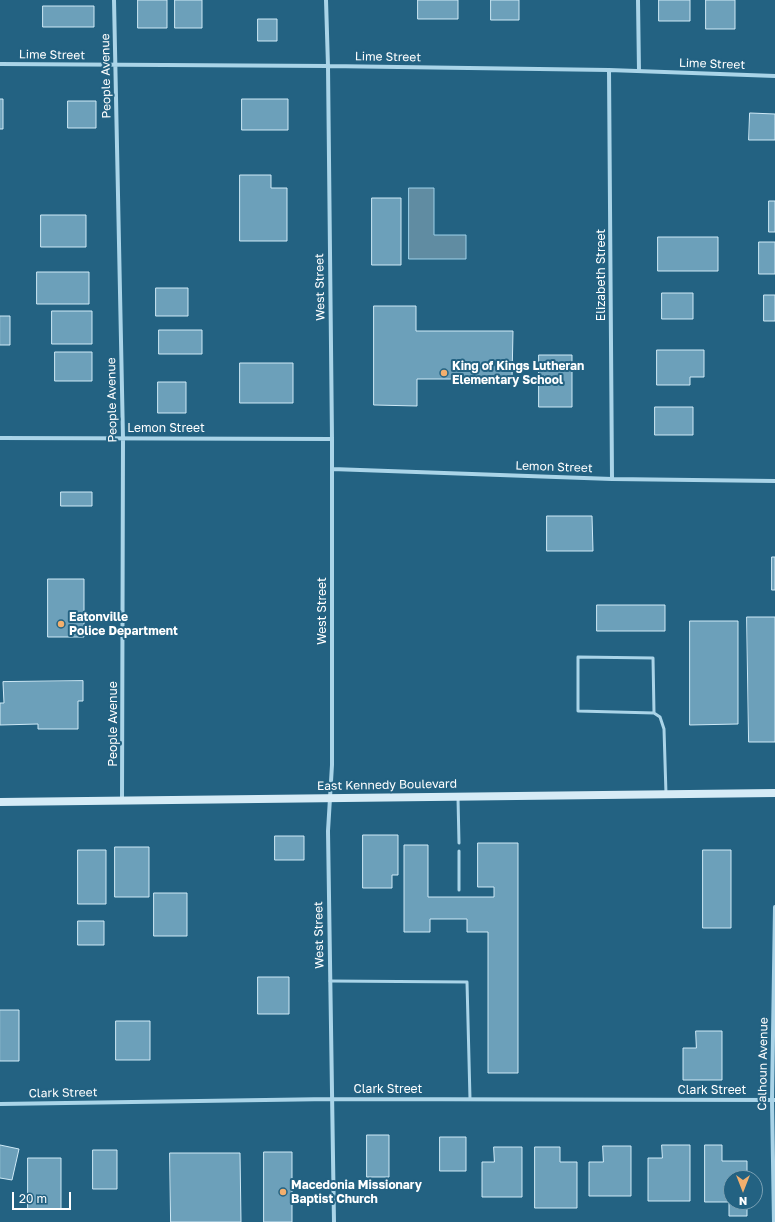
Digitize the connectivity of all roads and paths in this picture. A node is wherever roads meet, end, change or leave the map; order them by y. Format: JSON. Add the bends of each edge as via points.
{"nodes":[{"id":1,"x":114,"y":0,"type":"edge"},
{"id":2,"x":326,"y":0,"type":"edge"},
{"id":3,"x":638,"y":0,"type":"edge"},
{"id":4,"x":0,"y":64,"type":"edge"},
{"id":5,"x":115,"y":66,"type":"junction"},
{"id":6,"x":328,"y":66,"type":"junction"},
{"id":7,"x":609,"y":70,"type":"junction"},
{"id":8,"x":639,"y":71,"type":"junction"},
{"id":9,"x":775,"y":76,"type":"edge"},
{"id":10,"x":0,"y":438,"type":"edge"},
{"id":11,"x":123,"y":438,"type":"junction"},
{"id":12,"x":332,"y":439,"type":"junction"},
{"id":13,"x":332,"y":469,"type":"junction"},
{"id":14,"x":612,"y":479,"type":"junction"},
{"id":15,"x":775,"y":481,"type":"edge"},
{"id":16,"x":654,"y":713,"type":"junction"},
{"id":17,"x":775,"y":793,"type":"edge"},
{"id":18,"x":666,"y":794,"type":"junction"},
{"id":19,"x":458,"y":796,"type":"junction"},
{"id":20,"x":330,"y":798,"type":"junction"},
{"id":21,"x":122,"y":800,"type":"junction"},
{"id":22,"x":0,"y":802,"type":"edge"},
{"id":23,"x":459,"y":843,"type":"dead end"},
{"id":24,"x":459,"y":851,"type":"dead end"},
{"id":25,"x":459,"y":890,"type":"dead end"},
{"id":26,"x":775,"y":907,"type":"edge"},
{"id":27,"x":330,"y":981,"type":"junction"},
{"id":28,"x":331,"y":1099,"type":"junction"},
{"id":29,"x":470,"y":1099,"type":"junction"},
{"id":30,"x":773,"y":1100,"type":"edge"},
{"id":31,"x":0,"y":1104,"type":"edge"},
{"id":32,"x":334,"y":1222,"type":"edge"},
{"id":33,"x":774,"y":1222,"type":"edge"}],
"edges":[{"from":1,"to":5,"type":"street","name":"People Avenue"},
{"from":2,"to":6,"type":"street","name":"West Street"},
{"from":3,"to":8,"type":"street"},
{"from":4,"to":5,"type":"street","name":"Lime Street"},
{"from":5,"to":6,"type":"street","name":"Lime Street"},
{"from":5,"to":11,"type":"street","name":"People Avenue"},
{"from":6,"to":7,"type":"street","name":"Lime Street"},
{"from":6,"to":12,"type":"street","name":"West Street"},
{"from":7,"to":8,"type":"street","name":"Lime Street"},
{"from":7,"to":14,"type":"street","name":"Elizabeth Street"},
{"from":8,"to":9,"type":"street","name":"Lime Street"},
{"from":10,"to":11,"type":"street","name":"Lemon Street"},
{"from":11,"to":12,"type":"street","name":"Lemon Street"},
{"from":11,"to":21,"type":"street","name":"People Avenue"},
{"from":12,"to":13,"type":"street","name":"West Street"},
{"from":13,"to":14,"type":"street","name":"Lemon Street"},
{"from":13,"to":20,"type":"street","name":"West Street"},
{"from":14,"to":15,"type":"street","name":"Lemon Street"},
{"from":16,"to":16,"type":"lane","via":[[578,711],[578,657],[653,658]]},
{"from":16,"to":18,"type":"lane","via":[[660,717],[664,729]]},
{"from":17,"to":18,"type":"main road","name":"East Kennedy Boulevard"},
{"from":18,"to":19,"type":"main road","name":"East Kennedy Boulevard"},
{"from":19,"to":20,"type":"main road","name":"East Kennedy Boulevard"},
{"from":19,"to":23,"type":"lane"},
{"from":20,"to":21,"type":"main road","name":"East Kennedy Boulevard"},
{"from":20,"to":27,"type":"street","name":"West Street"},
{"from":21,"to":22,"type":"main road","name":"East Kennedy Boulevard"},
{"from":24,"to":25,"type":"lane"},
{"from":26,"to":30,"type":"street","name":"Calhoun Avenue"},
{"from":27,"to":28,"type":"street","name":"West Street"},
{"from":27,"to":29,"type":"lane","via":[[467,982]]},
{"from":28,"to":29,"type":"street","name":"Clark Street"},
{"from":28,"to":31,"type":"street","name":"Clark Street"},
{"from":28,"to":32,"type":"street","name":"West Street"},
{"from":29,"to":30,"type":"street","name":"Clark Street"},
{"from":30,"to":33,"type":"street","name":"Calhoun Avenue"}]}
